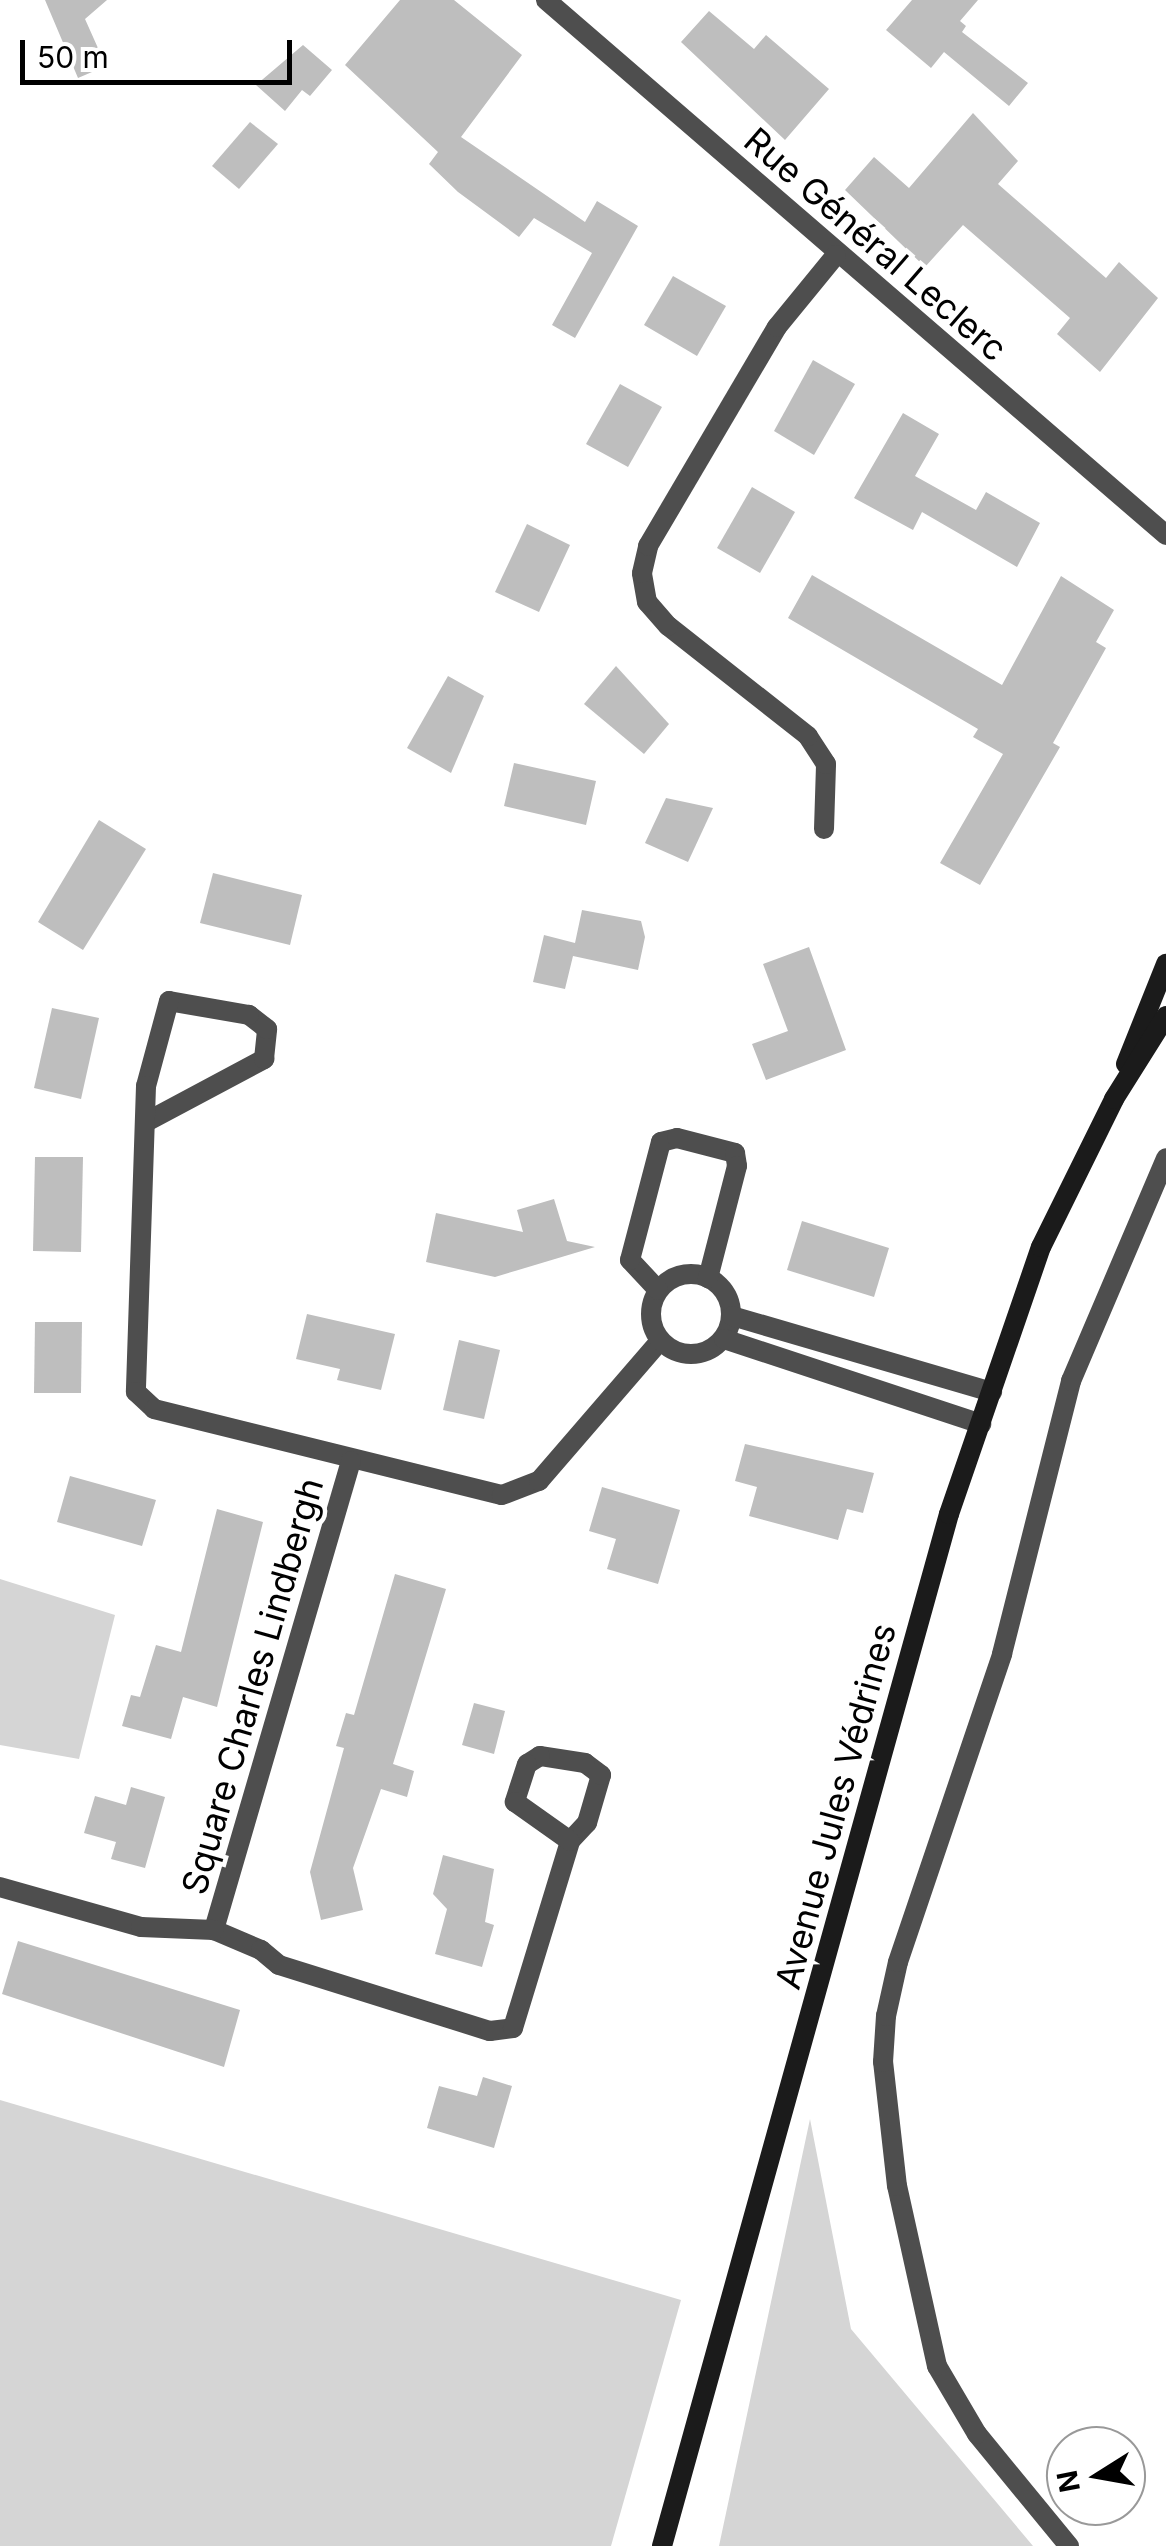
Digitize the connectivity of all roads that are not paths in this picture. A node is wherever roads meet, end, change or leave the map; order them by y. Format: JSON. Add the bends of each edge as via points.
{"nodes":[{"id":1,"x":546,"y":0,"type":"edge"},
{"id":2,"x":836,"y":255,"type":"junction"},
{"id":3,"x":1166,"y":535,"type":"edge"},
{"id":4,"x":824,"y":829,"type":"dead end"},
{"id":5,"x":1166,"y":964,"type":"edge"},
{"id":6,"x":1166,"y":1016,"type":"edge"},
{"id":7,"x":1114,"y":1099,"type":"junction"},
{"id":8,"x":148,"y":1122,"type":"junction"},
{"id":9,"x":1166,"y":1158,"type":"edge"},
{"id":10,"x":708,"y":1278,"type":"junction"},
{"id":11,"x":658,"y":1290,"type":"junction"},
{"id":12,"x":732,"y":1316,"type":"junction"},
{"id":13,"x":724,"y":1338,"type":"junction"},
{"id":14,"x":660,"y":1341,"type":"junction"},
{"id":15,"x":992,"y":1392,"type":"junction"},
{"id":16,"x":980,"y":1424,"type":"junction"},
{"id":17,"x":352,"y":1461,"type":"junction"},
{"id":18,"x":570,"y":1841,"type":"junction"},
{"id":19,"x":0,"y":1886,"type":"edge"},
{"id":20,"x":214,"y":1930,"type":"junction"},
{"id":21,"x":662,"y":2546,"type":"edge"},
{"id":22,"x":1069,"y":2546,"type":"edge"}],
"edges":[{"from":1,"to":2,"type":"street","name":"Rue Général Leclerc"},
{"from":2,"to":3,"type":"street","name":"Rue Général Leclerc"},
{"from":2,"to":4,"type":"street","via":[[777,327],[648,546],[642,573],[648,602],[668,626],[808,736],[826,764]]},
{"from":5,"to":7,"type":"main road","name":"Avenue Jules Védrines"},
{"from":6,"to":7,"type":"main road","name":"Avenue Jules Védrines"},
{"from":7,"to":15,"type":"main road","name":"Avenue Jules Védrines","via":[[1041,1247]]},
{"from":8,"to":8,"type":"street","via":[[146,1086],[168,1001],[249,1015],[268,1029],[264,1059]]},
{"from":8,"to":17,"type":"street","via":[[136,1392],[154,1409]]},
{"from":9,"to":22,"type":"street","via":[[1070,1381],[1002,1654],[898,1962],[884,2047],[897,2186],[937,2366],[977,2434]]},
{"from":10,"to":11,"type":"street","via":[[681,1275]]},
{"from":10,"to":11,"type":"street","via":[[738,1166],[735,1153],[677,1138],[662,1142],[630,1260]]},
{"from":10,"to":12,"type":"street","via":[[727,1297]]},
{"from":11,"to":14,"type":"street","via":[[650,1316]]},
{"from":12,"to":13,"type":"street"},
{"from":12,"to":15,"type":"street"},
{"from":13,"to":14,"type":"street","via":[[694,1355]]},
{"from":13,"to":16,"type":"street"},
{"from":14,"to":17,"type":"street","via":[[538,1481],[502,1495]]},
{"from":15,"to":16,"type":"main road","name":"Avenue Jules Védrines"},
{"from":16,"to":21,"type":"main road","name":"Avenue Jules Védrines"},
{"from":17,"to":20,"type":"street","name":"Square Charles Lindbergh"},
{"from":18,"to":18,"type":"street","name":"Square Charles Lindbergh","via":[[587,1823],[600,1775],[586,1764],[540,1756],[527,1764],[516,1802]]},
{"from":18,"to":20,"type":"street","name":"Square Charles Lindbergh","via":[[513,2028],[490,2030],[278,1965],[261,1950]]},
{"from":19,"to":20,"type":"street","name":"Square Charles Lindbergh","via":[[142,1927]]}]}
